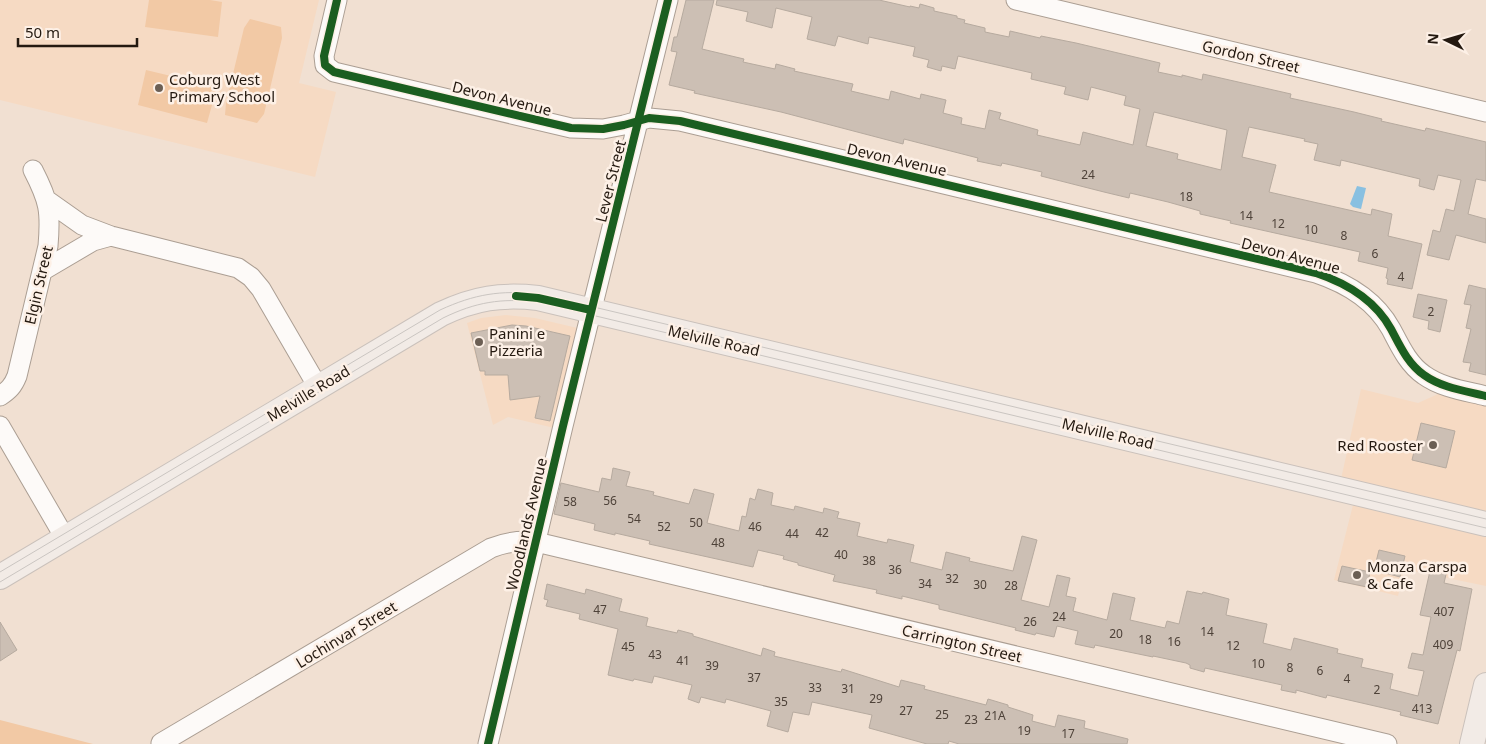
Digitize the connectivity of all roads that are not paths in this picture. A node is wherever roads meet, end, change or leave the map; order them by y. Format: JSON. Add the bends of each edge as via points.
{"nodes":[{"id":1,"x":337,"y":0,"type":"edge"},
{"id":2,"x":668,"y":0,"type":"edge"},
{"id":3,"x":1016,"y":0,"type":"edge"},
{"id":4,"x":1486,"y":112,"type":"edge"},
{"id":5,"x":639,"y":121,"type":"junction"},
{"id":6,"x":34,"y":170,"type":"dead end"},
{"id":7,"x":48,"y":201,"type":"junction"},
{"id":8,"x":110,"y":236,"type":"junction"},
{"id":9,"x":42,"y":271,"type":"junction"},
{"id":10,"x":592,"y":310,"type":"junction"},
{"id":11,"x":318,"y":387,"type":"junction"},
{"id":12,"x":0,"y":396,"type":"edge"},
{"id":13,"x":1486,"y":396,"type":"edge"},
{"id":14,"x":0,"y":426,"type":"edge"},
{"id":15,"x":1486,"y":524,"type":"edge"},
{"id":16,"x":65,"y":538,"type":"junction"},
{"id":17,"x":536,"y":542,"type":"junction"},
{"id":18,"x":0,"y":577,"type":"edge"},
{"id":19,"x":1486,"y":685,"type":"edge"},
{"id":20,"x":161,"y":743,"type":"dead end"},
{"id":21,"x":488,"y":744,"type":"edge"},
{"id":22,"x":1388,"y":744,"type":"edge"},
{"id":23,"x":1472,"y":744,"type":"edge"}],
"edges":[{"from":1,"to":5,"type":"street","name":"Devon Avenue","via":[[324,56],[325,66],[334,72],[564,127],[603,129]]},
{"from":2,"to":5,"type":"street","name":"Lever Street"},
{"from":3,"to":4,"type":"street","name":"Gordon Street"},
{"from":5,"to":10,"type":"street","name":"Lever Street"},
{"from":5,"to":13,"type":"street","name":"Devon Avenue","via":[[649,118],[680,121],[1316,273],[1342,283],[1371,304],[1384,318],[1415,368],[1425,376]]},
{"from":6,"to":7,"type":"street","name":"Elgin Street"},
{"from":7,"to":8,"type":"street","via":[[82,225]]},
{"from":7,"to":9,"type":"street","name":"Elgin Street","via":[[50,224]]},
{"from":8,"to":9,"type":"street","via":[[93,241]]},
{"from":8,"to":11,"type":"street","via":[[238,268],[251,277]]},
{"from":9,"to":12,"type":"street","name":"Elgin Street","via":[[13,385]]},
{"from":10,"to":11,"type":"main road","name":"Melville Road","via":[[524,296],[478,300],[441,314]]},
{"from":10,"to":15,"type":"main road","name":"Melville Road"},
{"from":10,"to":17,"type":"street","name":"Woodlands Avenue"},
{"from":11,"to":16,"type":"main road","name":"Melville Road"},
{"from":14,"to":16,"type":"street"},
{"from":16,"to":18,"type":"main road","name":"Melville Road"},
{"from":17,"to":20,"type":"street","name":"Lochinvar Street","via":[[522,540],[491,548]]},
{"from":17,"to":21,"type":"street","name":"Woodlands Avenue"},
{"from":17,"to":22,"type":"street","name":"Carrington Street"},
{"from":19,"to":23,"type":"main road"}]}
